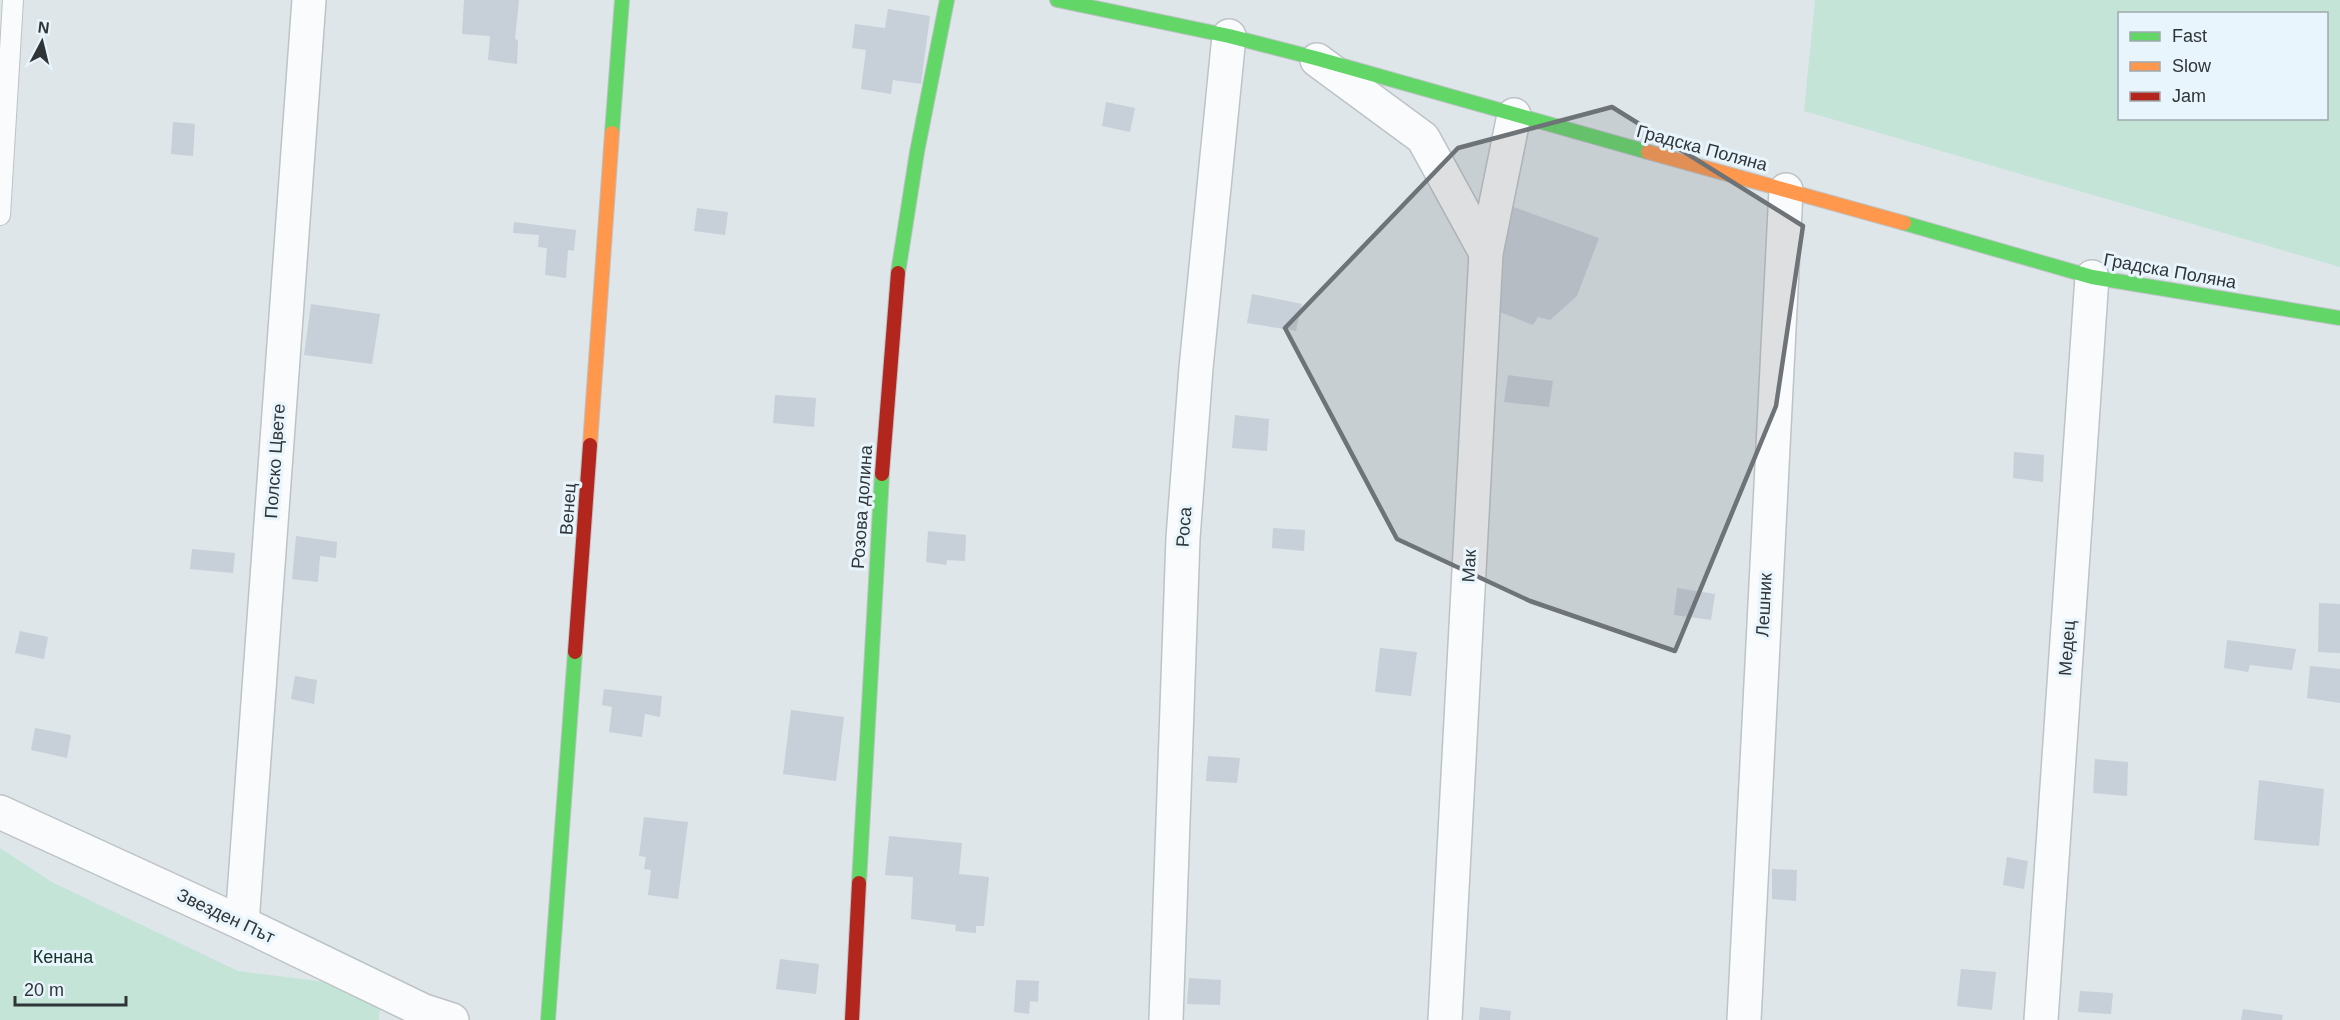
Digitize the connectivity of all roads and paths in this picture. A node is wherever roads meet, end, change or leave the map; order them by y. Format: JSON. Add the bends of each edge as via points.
{"nodes":[{"id":1,"x":13,"y":0,"type":"edge"},
{"id":2,"x":309,"y":0,"type":"edge"},
{"id":3,"x":622,"y":0,"type":"edge"},
{"id":4,"x":946,"y":0,"type":"edge"},
{"id":5,"x":1057,"y":0,"type":"edge"},
{"id":6,"x":1229,"y":36,"type":"junction"},
{"id":7,"x":1315,"y":58,"type":"junction"},
{"id":8,"x":1514,"y":115,"type":"junction"},
{"id":9,"x":1786,"y":190,"type":"junction"},
{"id":10,"x":0,"y":215,"type":"edge"},
{"id":11,"x":1486,"y":253,"type":"junction"},
{"id":12,"x":2092,"y":277,"type":"junction"},
{"id":13,"x":2340,"y":318,"type":"edge"},
{"id":14,"x":0,"y":812,"type":"edge"},
{"id":15,"x":242,"y":922,"type":"junction"},
{"id":16,"x":452,"y":1020,"type":"edge"},
{"id":17,"x":548,"y":1020,"type":"edge"},
{"id":18,"x":852,"y":1020,"type":"edge"},
{"id":19,"x":1166,"y":1020,"type":"edge"},
{"id":20,"x":1445,"y":1020,"type":"edge"},
{"id":21,"x":1744,"y":1020,"type":"edge"},
{"id":22,"x":2041,"y":1020,"type":"edge"}],
"edges":[{"from":1,"to":10,"type":"lane"},
{"from":2,"to":15,"type":"street","name":"Полско Цвете"},
{"from":3,"to":17,"type":"street","name":"Венец"},
{"from":4,"to":18,"type":"street","name":"Розова долина","via":[[898,269],[881,485]]},
{"from":5,"to":6,"type":"street","name":"Градска Поляна"},
{"from":6,"to":7,"type":"street","name":"Градска Поляна"},
{"from":6,"to":19,"type":"street","name":"Роса","via":[[1183,538]]},
{"from":7,"to":8,"type":"street","name":"Градска Поляна"},
{"from":7,"to":11,"type":"street","via":[[1423,138]]},
{"from":8,"to":9,"type":"street","name":"Градска Поляна"},
{"from":8,"to":11,"type":"street","name":"Мак"},
{"from":9,"to":12,"type":"street","name":"Градска Поляна"},
{"from":9,"to":21,"type":"street","name":"Лешник"},
{"from":11,"to":20,"type":"street","name":"Мак"},
{"from":12,"to":13,"type":"street","name":"Градска Поляна"},
{"from":12,"to":22,"type":"street","name":"Медец"},
{"from":14,"to":15,"type":"street","name":"Звезден Път"},
{"from":15,"to":16,"type":"street","name":"Звезден Път","via":[[423,1011]]}]}
